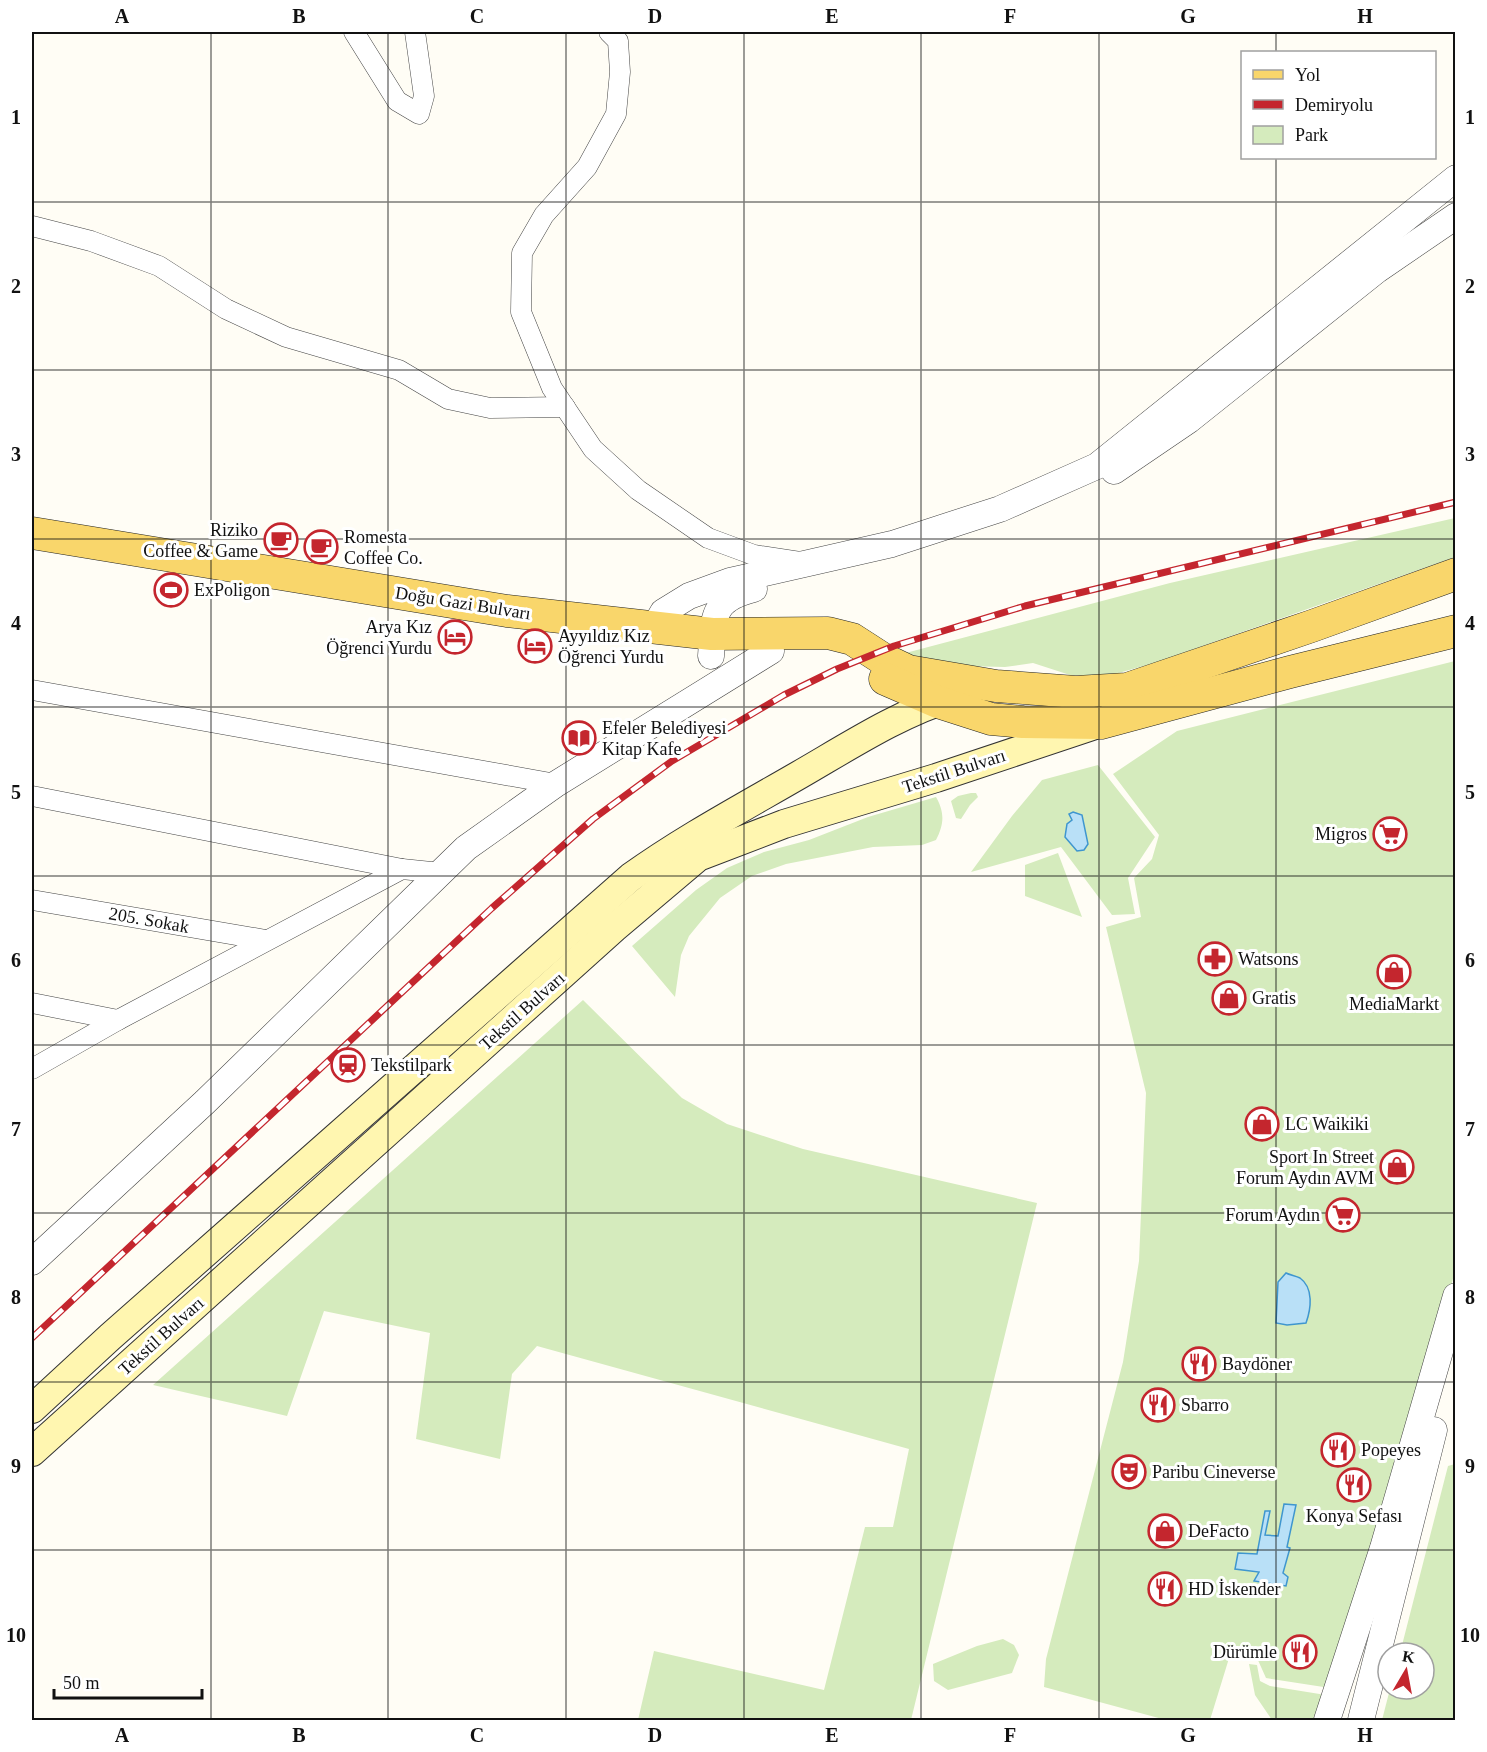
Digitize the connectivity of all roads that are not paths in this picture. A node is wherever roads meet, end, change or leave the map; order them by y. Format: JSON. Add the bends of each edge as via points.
{"nodes":[{"id":1,"x":354,"y":32,"type":"edge"},
{"id":2,"x":415,"y":32,"type":"edge"},
{"id":3,"x":609,"y":32,"type":"edge"},
{"id":4,"x":1455,"y":178,"type":"edge"},
{"id":5,"x":1455,"y":216,"type":"edge"},
{"id":6,"x":32,"y":226,"type":"edge"},
{"id":7,"x":565,"y":407,"type":"junction"},
{"id":8,"x":32,"y":534,"type":"edge"},
{"id":9,"x":32,"y":556,"type":"edge"},
{"id":10,"x":809,"y":563,"type":"junction"},
{"id":11,"x":1455,"y":574,"type":"edge"},
{"id":12,"x":653,"y":629,"type":"junction"},
{"id":13,"x":1455,"y":631,"type":"edge"},
{"id":14,"x":712,"y":645,"type":"junction"},
{"id":15,"x":771,"y":651,"type":"junction"},
{"id":16,"x":886,"y":679,"type":"junction"},
{"id":17,"x":996,"y":686,"type":"junction"},
{"id":18,"x":32,"y":690,"type":"edge"},
{"id":19,"x":938,"y":702,"type":"junction"},
{"id":20,"x":1101,"y":723,"type":"junction"},
{"id":21,"x":873,"y":732,"type":"junction"},
{"id":22,"x":556,"y":784,"type":"junction"},
{"id":23,"x":768,"y":793,"type":"junction"},
{"id":24,"x":32,"y":796,"type":"edge"},
{"id":25,"x":784,"y":824,"type":"junction"},
{"id":26,"x":402,"y":869,"type":"junction"},
{"id":27,"x":441,"y":873,"type":"junction"},
{"id":28,"x":32,"y":900,"type":"edge"},
{"id":29,"x":266,"y":940,"type":"junction"},
{"id":30,"x":32,"y":1003,"type":"edge"},
{"id":31,"x":118,"y":1020,"type":"junction"},
{"id":32,"x":32,"y":1069,"type":"edge"},
{"id":33,"x":32,"y":1262,"type":"edge"},
{"id":34,"x":1455,"y":1296,"type":"edge"},
{"id":35,"x":1449,"y":1352,"type":"edge"},
{"id":36,"x":32,"y":1409,"type":"edge"},
{"id":37,"x":32,"y":1452,"type":"edge"},
{"id":38,"x":1327,"y":1720,"type":"edge"},
{"id":39,"x":1361,"y":1720,"type":"edge"}],
"edges":[{"from":1,"to":2,"type":"street","via":[[397,101],[419,114],[424,96]]},
{"from":3,"to":7,"type":"street","via":[[618,41],[616,114],[586,167],[544,215],[522,253],[520,312],[552,388]]},
{"from":4,"to":10,"type":"street","via":[[1097,466],[1000,509],[892,544]]},
{"from":5,"to":14,"type":"street","via":[[1377,270],[1189,420],[1098,481],[984,531],[896,559],[740,593],[719,606]]},
{"from":6,"to":7,"type":"street","via":[[91,241],[159,266],[226,309],[286,337],[399,370],[448,399],[490,408]]},
{"from":7,"to":10,"type":"street","via":[[593,449],[638,490],[708,538],[754,555]]},
{"from":8,"to":12,"type":"main road","name":"Doğu Gazi Bulvarı","via":[[507,611]]},
{"from":9,"to":14,"type":"main road"},
{"from":10,"to":12,"type":"street","via":[[689,596],[663,612]]},
{"from":11,"to":17,"type":"main road","name":"Doğu Gazi Bulvarı","via":[[1127,689],[1076,692]]},
{"from":12,"to":14,"type":"main road","name":"Doğu Gazi Bulvarı"},
{"from":13,"to":20,"type":"main road"},
{"from":14,"to":15,"type":"main road"},
{"from":14,"to":17,"type":"main road","name":"Doğu Gazi Bulvarı","via":[[828,633],[852,639],[908,671]]},
{"from":15,"to":16,"type":"main road","via":[[828,652]]},
{"from":15,"to":22,"type":"street"},
{"from":16,"to":19,"type":"main road"},
{"from":16,"to":21,"type":"main road","via":[[888,709]]},
{"from":17,"to":19,"type":"main road","name":"Tekstil Bulvarı"},
{"from":18,"to":22,"type":"street"},
{"from":19,"to":20,"type":"main road","via":[[991,719]]},
{"from":19,"to":21,"type":"main road","name":"Tekstil Bulvarı"},
{"from":20,"to":25,"type":"main road","name":"Tekstil Bulvarı"},
{"from":21,"to":23,"type":"main road","name":"Tekstil Bulvarı"},
{"from":22,"to":27,"type":"street","via":[[466,848]]},
{"from":23,"to":25,"type":"main road","via":[[770,809]]},
{"from":23,"to":36,"type":"main road","name":"Tekstil Bulvarı","via":[[669,850],[631,877]]},
{"from":24,"to":26,"type":"street"},
{"from":25,"to":37,"type":"main road","name":"Tekstil Bulvarı","via":[[698,857],[657,891]]},
{"from":26,"to":27,"type":"street"},
{"from":26,"to":29,"type":"street"},
{"from":27,"to":33,"type":"street","via":[[214,1094]]},
{"from":28,"to":29,"type":"street","name":"205. Sokak"},
{"from":29,"to":31,"type":"street"},
{"from":30,"to":31,"type":"street"},
{"from":31,"to":32,"type":"street"},
{"from":34,"to":35,"type":"street"},
{"from":35,"to":38,"type":"street"},
{"from":35,"to":39,"type":"street"}]}
